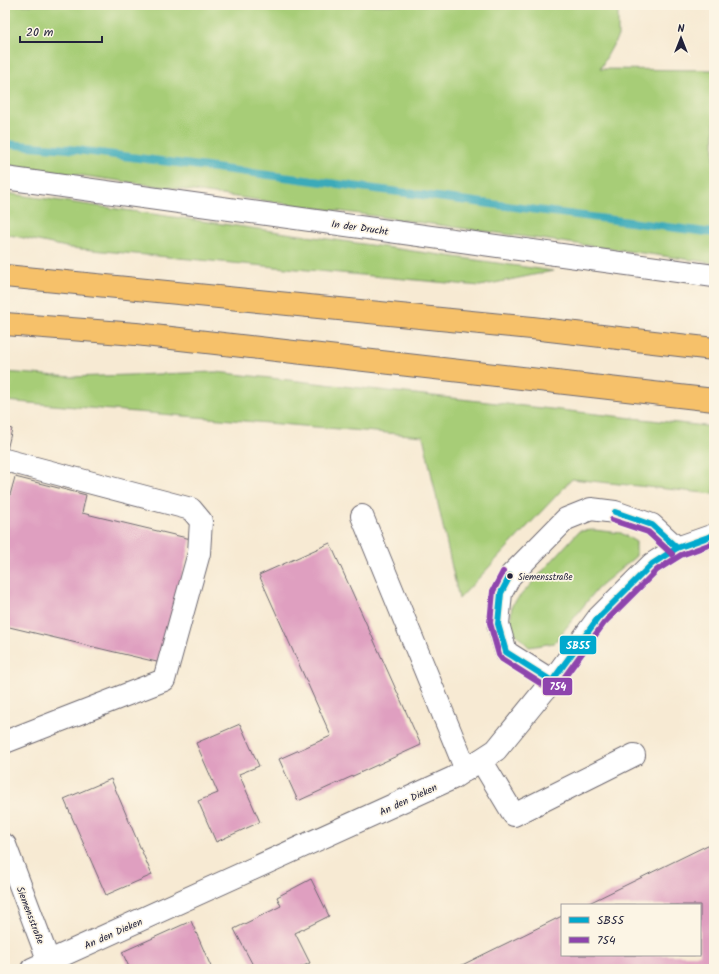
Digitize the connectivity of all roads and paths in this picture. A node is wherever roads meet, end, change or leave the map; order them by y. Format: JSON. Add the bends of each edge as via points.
{"nodes":[{"id":1,"x":5,"y":178,"type":"edge"},
{"id":2,"x":5,"y":276,"type":"edge"},
{"id":3,"x":714,"y":276,"type":"edge"},
{"id":4,"x":5,"y":324,"type":"edge"},
{"id":5,"x":714,"y":349,"type":"edge"},
{"id":6,"x":714,"y":400,"type":"edge"},
{"id":7,"x":5,"y":460,"type":"edge"},
{"id":8,"x":362,"y":516,"type":"dead end"},
{"id":9,"x":714,"y":535,"type":"edge"},
{"id":10,"x":677,"y":548,"type":"junction"},
{"id":11,"x":552,"y":681,"type":"junction"},
{"id":12,"x":5,"y":742,"type":"edge"},
{"id":13,"x":634,"y":754,"type":"dead end"},
{"id":14,"x":473,"y":765,"type":"junction"},
{"id":15,"x":5,"y":845,"type":"edge"},
{"id":16,"x":41,"y":966,"type":"edge"}],
"edges":[{"from":1,"to":3,"type":"street","name":"In der Drucht"},
{"from":2,"to":5,"type":"highway","via":[[532,328]]},
{"from":4,"to":6,"type":"highway","via":[[136,334]]},
{"from":7,"to":12,"type":"street","via":[[191,509],[201,521],[199,552],[164,680]]},
{"from":8,"to":14,"type":"street"},
{"from":9,"to":10,"type":"street","name":"An den Dieken"},
{"from":10,"to":11,"type":"street","name":"An den Dieken","via":[[652,564],[598,618]]},
{"from":10,"to":11,"type":"street","via":[[652,526],[615,512],[591,509],[566,519],[510,576],[501,593],[498,624],[506,652]]},
{"from":11,"to":14,"type":"street","name":"An den Dieken","via":[[496,750]]},
{"from":13,"to":14,"type":"street","via":[[514,816]]},
{"from":14,"to":16,"type":"street","name":"An den Dieken","via":[[453,778]]},
{"from":15,"to":16,"type":"street","name":"Siemensstraße"}]}
